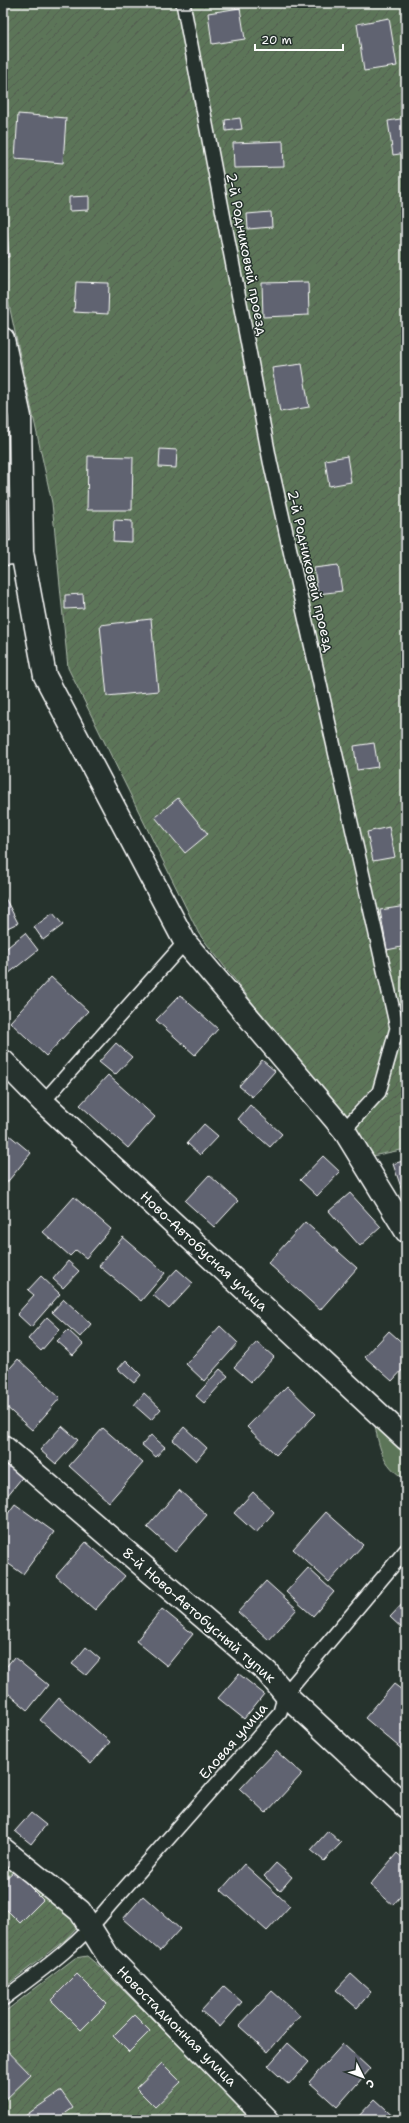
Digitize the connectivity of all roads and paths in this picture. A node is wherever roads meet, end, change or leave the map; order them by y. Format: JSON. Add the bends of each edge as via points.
{"nodes":[{"id":1,"x":183,"y":3,"type":"edge"},
{"id":2,"x":3,"y":339,"type":"edge"},
{"id":3,"x":13,"y":553,"type":"edge"},
{"id":4,"x":185,"y":942,"type":"junction"},
{"id":5,"x":3,"y":1061,"type":"edge"},
{"id":6,"x":43,"y":1102,"type":"junction"},
{"id":7,"x":344,"y":1130,"type":"junction"},
{"id":8,"x":406,"y":1231,"type":"edge"},
{"id":9,"x":406,"y":1439,"type":"edge"},
{"id":10,"x":3,"y":1446,"type":"edge"},
{"id":11,"x":406,"y":1550,"type":"edge"},
{"id":12,"x":285,"y":1694,"type":"junction"},
{"id":13,"x":406,"y":1807,"type":"edge"},
{"id":14,"x":3,"y":1848,"type":"edge"},
{"id":15,"x":92,"y":1928,"type":"junction"},
{"id":16,"x":3,"y":1999,"type":"edge"},
{"id":17,"x":268,"y":2120,"type":"edge"}],
"edges":[{"from":1,"to":7,"type":"lane","name":"2-й Родниковый проезд","via":[[270,461],[397,1028],[379,1092]]},
{"from":2,"to":3,"type":"street","via":[[20,417]]},
{"from":3,"to":4,"type":"street","via":[[45,676]]},
{"from":4,"to":6,"type":"lane"},
{"from":4,"to":7,"type":"street"},
{"from":5,"to":6,"type":"street","name":"Ново-Автобусная улица"},
{"from":6,"to":9,"type":"street","name":"Ново-Автобусная улица"},
{"from":7,"to":8,"type":"street"},
{"from":10,"to":12,"type":"street","name":"8-й Ново-Автобусный тупик","via":[[267,1672]]},
{"from":11,"to":12,"type":"lane","name":"Еловая улица"},
{"from":12,"to":13,"type":"street","name":"8-й Ново-Автобусный тупик"},
{"from":12,"to":15,"type":"lane","name":"Еловая улица","via":[[280,1712]]},
{"from":14,"to":15,"type":"street","name":"Новостадионная улица","via":[[80,1911]]},
{"from":15,"to":16,"type":"lane","via":[[71,1948]]},
{"from":15,"to":17,"type":"street","name":"Новостадионная улица","via":[[108,1956]]}]}
